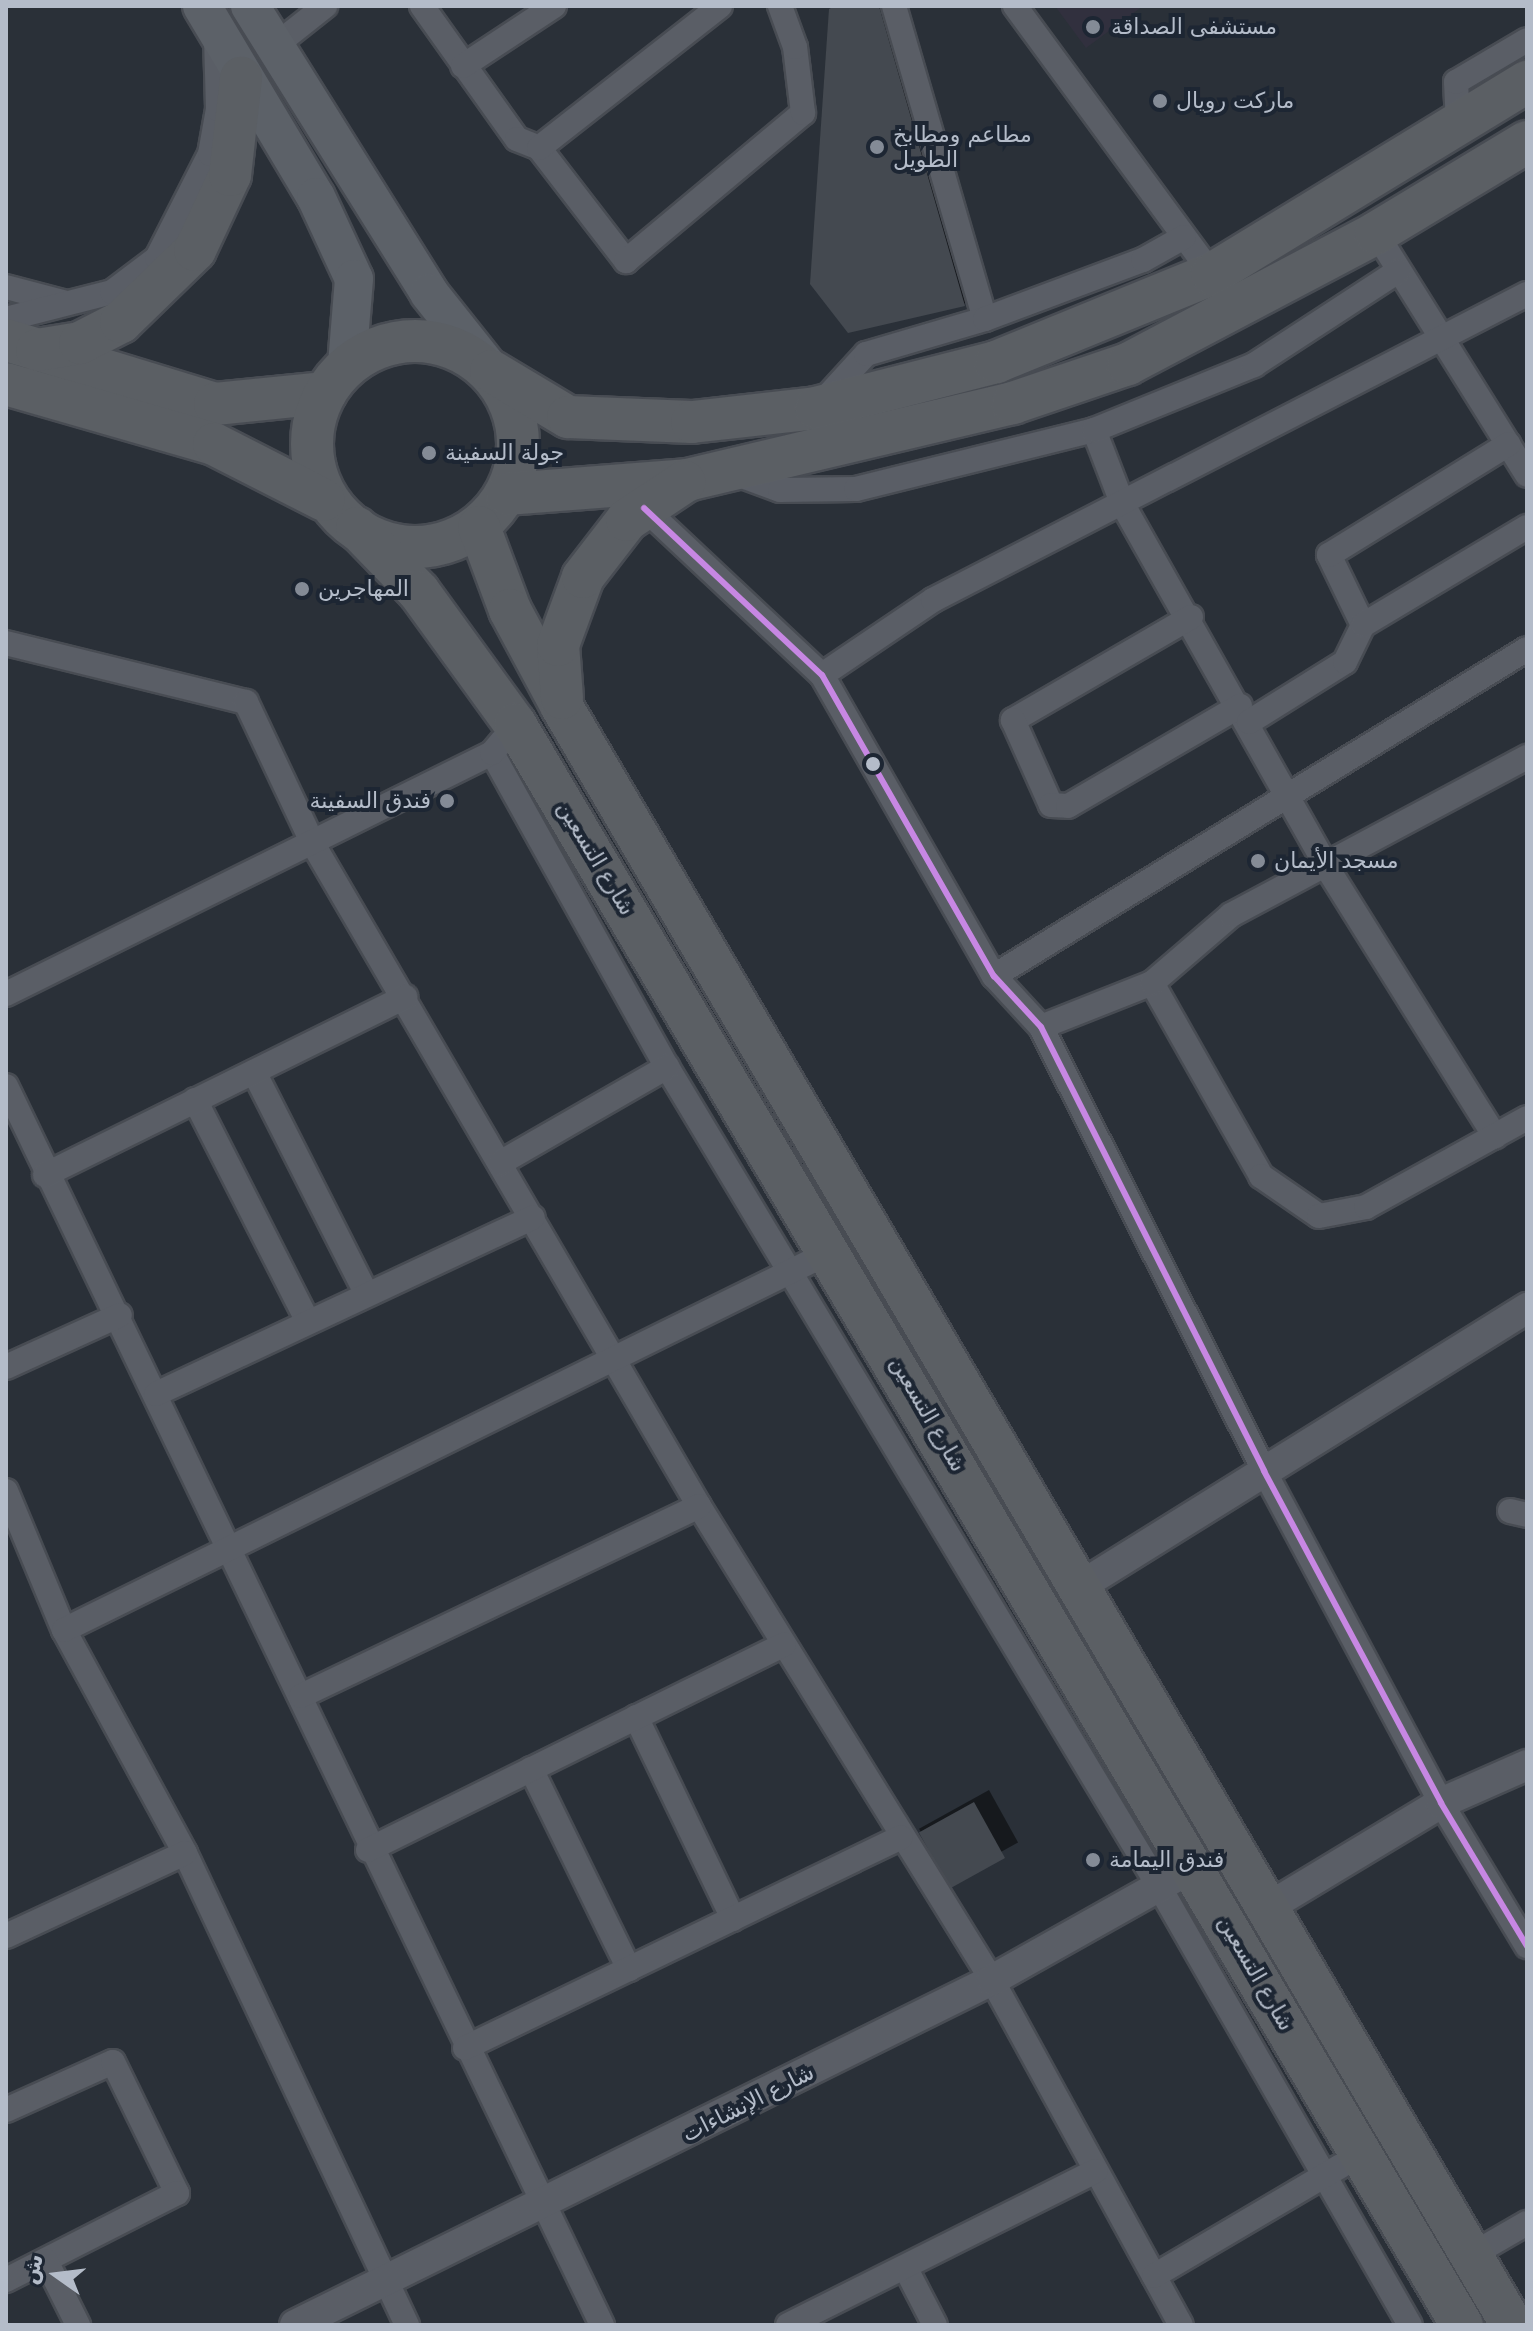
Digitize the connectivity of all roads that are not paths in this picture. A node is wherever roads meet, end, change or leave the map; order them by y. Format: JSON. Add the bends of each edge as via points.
{"nodes":[{"id":1,"x":250,"y":6,"type":"edge"},
{"id":2,"x":325,"y":6,"type":"edge"},
{"id":3,"x":422,"y":6,"type":"edge"},
{"id":4,"x":554,"y":6,"type":"edge"},
{"id":5,"x":720,"y":6,"type":"edge"},
{"id":6,"x":780,"y":6,"type":"edge"},
{"id":7,"x":894,"y":6,"type":"edge"},
{"id":8,"x":1015,"y":6,"type":"edge"},
{"id":9,"x":209,"y":17,"type":"edge"},
{"id":10,"x":1527,"y":40,"type":"edge"},
{"id":11,"x":276,"y":45,"type":"junction"},
{"id":12,"x":463,"y":66,"type":"junction"},
{"id":13,"x":241,"y":78,"type":"junction"},
{"id":14,"x":1527,"y":82,"type":"edge"},
{"id":15,"x":1458,"y":124,"type":"junction"},
{"id":16,"x":1527,"y":142,"type":"edge"},
{"id":17,"x":539,"y":148,"type":"junction"},
{"id":18,"x":1376,"y":233,"type":"junction"},
{"id":19,"x":1184,"y":237,"type":"junction"},
{"id":20,"x":1398,"y":271,"type":"junction"},
{"id":21,"x":1212,"y":274,"type":"junction"},
{"id":22,"x":6,"y":287,"type":"edge"},
{"id":23,"x":1527,"y":294,"type":"edge"},
{"id":24,"x":68,"y":303,"type":"junction"},
{"id":25,"x":6,"y":319,"type":"edge"},
{"id":26,"x":985,"y":319,"type":"junction"},
{"id":27,"x":1438,"y":342,"type":"junction"},
{"id":28,"x":21,"y":345,"type":"edge"},
{"id":29,"x":491,"y":371,"type":"junction"},
{"id":30,"x":336,"y":379,"type":"junction"},
{"id":31,"x":6,"y":384,"type":"edge"},
{"id":32,"x":816,"y":408,"type":"junction"},
{"id":33,"x":1094,"y":430,"type":"junction"},
{"id":34,"x":1509,"y":444,"type":"junction"},
{"id":35,"x":728,"y":471,"type":"junction"},
{"id":36,"x":1527,"y":475,"type":"edge"},
{"id":37,"x":687,"y":480,"type":"junction"},
{"id":38,"x":507,"y":494,"type":"junction"},
{"id":39,"x":324,"y":500,"type":"junction"},
{"id":40,"x":1123,"y":505,"type":"junction"},
{"id":41,"x":644,"y":508,"type":"junction"},
{"id":42,"x":479,"y":527,"type":"junction"},
{"id":43,"x":1527,"y":527,"type":"edge"},
{"id":44,"x":357,"y":528,"type":"junction"},
{"id":45,"x":1191,"y":617,"type":"junction"},
{"id":46,"x":1363,"y":625,"type":"junction"},
{"id":47,"x":6,"y":643,"type":"edge"},
{"id":48,"x":1527,"y":649,"type":"edge"},
{"id":49,"x":822,"y":675,"type":"junction"},
{"id":50,"x":562,"y":707,"type":"junction"},
{"id":51,"x":1245,"y":714,"type":"junction"},
{"id":52,"x":504,"y":738,"type":"junction"},
{"id":53,"x":1527,"y":757,"type":"edge"},
{"id":54,"x":1288,"y":795,"type":"junction"},
{"id":55,"x":313,"y":844,"type":"junction"},
{"id":56,"x":1326,"y":866,"type":"junction"},
{"id":57,"x":994,"y":976,"type":"junction"},
{"id":58,"x":1152,"y":983,"type":"junction"},
{"id":59,"x":6,"y":994,"type":"edge"},
{"id":60,"x":405,"y":997,"type":"junction"},
{"id":61,"x":1041,"y":1027,"type":"junction"},
{"id":62,"x":667,"y":1067,"type":"junction"},
{"id":63,"x":254,"y":1072,"type":"junction"},
{"id":64,"x":6,"y":1086,"type":"edge"},
{"id":65,"x":195,"y":1100,"type":"junction"},
{"id":66,"x":1527,"y":1118,"type":"edge"},
{"id":67,"x":1495,"y":1136,"type":"junction"},
{"id":68,"x":500,"y":1163,"type":"junction"},
{"id":69,"x":45,"y":1175,"type":"junction"},
{"id":70,"x":533,"y":1217,"type":"junction"},
{"id":71,"x":832,"y":1251,"type":"junction"},
{"id":72,"x":790,"y":1275,"type":"junction"},
{"id":73,"x":365,"y":1291,"type":"junction"},
{"id":74,"x":1527,"y":1308,"type":"edge"},
{"id":75,"x":120,"y":1315,"type":"junction"},
{"id":76,"x":307,"y":1320,"type":"junction"},
{"id":77,"x":619,"y":1361,"type":"junction"},
{"id":78,"x":6,"y":1367,"type":"edge"},
{"id":79,"x":156,"y":1394,"type":"junction"},
{"id":80,"x":1264,"y":1471,"type":"junction"},
{"id":81,"x":6,"y":1491,"type":"edge"},
{"id":82,"x":699,"y":1506,"type":"junction"},
{"id":83,"x":225,"y":1552,"type":"junction"},
{"id":84,"x":1079,"y":1587,"type":"junction"},
{"id":85,"x":64,"y":1630,"type":"junction"},
{"id":86,"x":784,"y":1644,"type":"junction"},
{"id":87,"x":301,"y":1696,"type":"junction"},
{"id":88,"x":636,"y":1717,"type":"junction"},
{"id":89,"x":1527,"y":1765,"type":"edge"},
{"id":90,"x":531,"y":1769,"type":"junction"},
{"id":91,"x":1441,"y":1803,"type":"junction"},
{"id":92,"x":901,"y":1837,"type":"junction"},
{"id":93,"x":1229,"y":1839,"type":"junction"},
{"id":94,"x":368,"y":1850,"type":"junction"},
{"id":95,"x":185,"y":1853,"type":"junction"},
{"id":96,"x":1177,"y":1877,"type":"junction"},
{"id":97,"x":1267,"y":1908,"type":"junction"},
{"id":98,"x":733,"y":1919,"type":"junction"},
{"id":99,"x":6,"y":1936,"type":"edge"},
{"id":100,"x":1527,"y":1946,"type":"edge"},
{"id":101,"x":629,"y":1969,"type":"junction"},
{"id":102,"x":992,"y":1980,"type":"junction"},
{"id":103,"x":465,"y":2048,"type":"junction"},
{"id":104,"x":6,"y":2110,"type":"edge"},
{"id":105,"x":1345,"y":2164,"type":"junction"},
{"id":106,"x":1096,"y":2171,"type":"junction"},
{"id":107,"x":542,"y":2206,"type":"junction"},
{"id":108,"x":1527,"y":2223,"type":"edge"},
{"id":109,"x":1468,"y":2257,"type":"junction"},
{"id":110,"x":46,"y":2261,"type":"junction"},
{"id":111,"x":905,"y":2267,"type":"junction"},
{"id":112,"x":1154,"y":2276,"type":"junction"},
{"id":113,"x":6,"y":2280,"type":"edge"},
{"id":114,"x":386,"y":2284,"type":"junction"},
{"id":115,"x":78,"y":2325,"type":"edge"},
{"id":116,"x":295,"y":2325,"type":"edge"},
{"id":117,"x":407,"y":2325,"type":"edge"},
{"id":118,"x":602,"y":2325,"type":"edge"},
{"id":119,"x":788,"y":2325,"type":"edge"},
{"id":120,"x":935,"y":2325,"type":"edge"},
{"id":121,"x":1181,"y":2325,"type":"edge"},
{"id":122,"x":1410,"y":2325,"type":"edge"},
{"id":123,"x":1462,"y":2325,"type":"edge"},
{"id":124,"x":1512,"y":2325,"type":"edge"}],
"edges":[{"from":1,"to":11,"type":"main road"},
{"from":2,"to":11,"type":"street"},
{"from":3,"to":12,"type":"street"},
{"from":4,"to":12,"type":"street"},
{"from":5,"to":17,"type":"street"},
{"from":6,"to":17,"type":"street","via":[[795,47],[803,113],[626,261]]},
{"from":7,"to":26,"type":"street"},
{"from":8,"to":19,"type":"street"},
{"from":9,"to":13,"type":"main road"},
{"from":9,"to":24,"type":"street","via":[[218,109],[190,204],[157,258],[112,292]]},
{"from":10,"to":15,"type":"street","via":[[1456,82]]},
{"from":11,"to":29,"type":"main road","via":[[429,293]]},
{"from":12,"to":17,"type":"street","via":[[517,139]]},
{"from":13,"to":28,"type":"highway","via":[[230,175],[195,250],[121,322],[80,343]]},
{"from":13,"to":30,"type":"main road","via":[[316,197],[354,279]]},
{"from":14,"to":15,"type":"highway"},
{"from":15,"to":21,"type":"highway"},
{"from":16,"to":18,"type":"highway"},
{"from":18,"to":20,"type":"street"},
{"from":18,"to":35,"type":"highway","via":[[1128,364],[1013,403]]},
{"from":19,"to":21,"type":"street"},
{"from":19,"to":26,"type":"street","via":[[1143,260]]},
{"from":20,"to":27,"type":"street"},
{"from":20,"to":33,"type":"street","via":[[1254,365]]},
{"from":21,"to":32,"type":"highway","via":[[996,362]]},
{"from":22,"to":24,"type":"street"},
{"from":23,"to":27,"type":"street"},
{"from":24,"to":25,"type":"street"},
{"from":26,"to":32,"type":"street","via":[[866,354]]},
{"from":27,"to":34,"type":"street"},
{"from":27,"to":40,"type":"street"},
{"from":28,"to":30,"type":"highway","via":[[215,404]]},
{"from":29,"to":30,"type":"highway","via":[[459,348],[420,339],[381,345]]},
{"from":29,"to":32,"type":"highway","via":[[568,417],[692,422]]},
{"from":29,"to":38,"type":"highway","via":[[514,408],[520,452]]},
{"from":30,"to":39,"type":"highway","via":[[313,426],[312,461]]},
{"from":31,"to":39,"type":"highway","via":[[214,444]]},
{"from":33,"to":35,"type":"street","via":[[856,489],[780,490]]},
{"from":33,"to":40,"type":"street"},
{"from":34,"to":36,"type":"street"},
{"from":34,"to":46,"type":"street","via":[[1329,555]]},
{"from":35,"to":37,"type":"highway"},
{"from":37,"to":38,"type":"highway"},
{"from":37,"to":41,"type":"highway"},
{"from":38,"to":42,"type":"highway"},
{"from":39,"to":44,"type":"highway"},
{"from":40,"to":45,"type":"street"},
{"from":40,"to":49,"type":"street","via":[[933,600]]},
{"from":41,"to":49,"type":"street"},
{"from":41,"to":50,"type":"highway","via":[[583,577],[558,645]]},
{"from":42,"to":44,"type":"highway","via":[[418,549],[385,545]]},
{"from":42,"to":50,"type":"highway","name":"شارع التسعين","via":[[510,610]]},
{"from":43,"to":46,"type":"street"},
{"from":44,"to":52,"type":"highway","name":"شارع التسعين","via":[[419,592]]},
{"from":45,"to":51,"type":"street"},
{"from":45,"to":51,"type":"street","via":[[1013,720],[1051,805],[1068,806]]},
{"from":46,"to":51,"type":"street","via":[[1345,662]]},
{"from":47,"to":55,"type":"street","via":[[246,702]]},
{"from":48,"to":54,"type":"street"},
{"from":49,"to":57,"type":"street"},
{"from":50,"to":84,"type":"highway","name":"شارع التسعين"},
{"from":51,"to":54,"type":"street"},
{"from":52,"to":55,"type":"street"},
{"from":52,"to":62,"type":"street"},
{"from":52,"to":71,"type":"highway","name":"شارع التسعين"},
{"from":53,"to":56,"type":"street"},
{"from":54,"to":56,"type":"street"},
{"from":54,"to":57,"type":"street"},
{"from":55,"to":59,"type":"street"},
{"from":55,"to":60,"type":"street"},
{"from":56,"to":58,"type":"street","via":[[1231,915]]},
{"from":56,"to":67,"type":"street"},
{"from":57,"to":61,"type":"street"},
{"from":58,"to":61,"type":"street"},
{"from":58,"to":67,"type":"street","via":[[1261,1176],[1319,1216],[1366,1207]]},
{"from":60,"to":63,"type":"street"},
{"from":60,"to":68,"type":"street"},
{"from":61,"to":80,"type":"street"},
{"from":62,"to":68,"type":"street"},
{"from":62,"to":72,"type":"street"},
{"from":63,"to":65,"type":"street"},
{"from":63,"to":73,"type":"street"},
{"from":64,"to":69,"type":"street"},
{"from":65,"to":69,"type":"street"},
{"from":65,"to":76,"type":"street"},
{"from":66,"to":67,"type":"street"},
{"from":68,"to":70,"type":"street"},
{"from":69,"to":75,"type":"street"},
{"from":70,"to":73,"type":"street"},
{"from":70,"to":77,"type":"street"},
{"from":71,"to":72,"type":"street"},
{"from":71,"to":96,"type":"highway","name":"شارع التسعين"},
{"from":72,"to":77,"type":"street"},
{"from":72,"to":96,"type":"street"},
{"from":73,"to":76,"type":"street"},
{"from":74,"to":80,"type":"street"},
{"from":75,"to":78,"type":"street"},
{"from":75,"to":79,"type":"street"},
{"from":76,"to":79,"type":"street"},
{"from":77,"to":82,"type":"street"},
{"from":77,"to":83,"type":"street"},
{"from":79,"to":83,"type":"street"},
{"from":80,"to":84,"type":"street"},
{"from":80,"to":91,"type":"street"},
{"from":81,"to":85,"type":"street"},
{"from":82,"to":86,"type":"street"},
{"from":82,"to":87,"type":"street"},
{"from":83,"to":85,"type":"street"},
{"from":83,"to":87,"type":"street"},
{"from":84,"to":93,"type":"highway","name":"شارع التسعين"},
{"from":85,"to":95,"type":"street"},
{"from":86,"to":88,"type":"street"},
{"from":86,"to":92,"type":"street"},
{"from":87,"to":94,"type":"street"},
{"from":88,"to":90,"type":"street"},
{"from":88,"to":98,"type":"street"},
{"from":89,"to":91,"type":"street"},
{"from":90,"to":94,"type":"street"},
{"from":90,"to":101,"type":"street"},
{"from":91,"to":97,"type":"street"},
{"from":91,"to":100,"type":"street"},
{"from":92,"to":98,"type":"street"},
{"from":92,"to":102,"type":"street"},
{"from":93,"to":96,"type":"highway"},
{"from":93,"to":97,"type":"highway","name":"شارع التسعين"},
{"from":94,"to":103,"type":"street"},
{"from":95,"to":99,"type":"street"},
{"from":95,"to":114,"type":"street"},
{"from":96,"to":102,"type":"street","name":"شارع الإنشاءات"},
{"from":96,"to":105,"type":"highway","name":"شارع التسعين"},
{"from":97,"to":109,"type":"highway","name":"شارع التسعين"},
{"from":98,"to":101,"type":"street"},
{"from":101,"to":103,"type":"street"},
{"from":102,"to":106,"type":"street"},
{"from":102,"to":107,"type":"street","name":"شارع الإنشاءات"},
{"from":103,"to":107,"type":"street"},
{"from":104,"to":110,"type":"street","via":[[113,2062],[174,2177],[177,2193],[165,2205]]},
{"from":105,"to":112,"type":"street"},
{"from":105,"to":122,"type":"street"},
{"from":105,"to":123,"type":"highway","name":"شارع التسعين"},
{"from":106,"to":111,"type":"street"},
{"from":106,"to":112,"type":"street"},
{"from":107,"to":114,"type":"street","name":"شارع الإنشاءات"},
{"from":107,"to":118,"type":"street"},
{"from":108,"to":109,"type":"street"},
{"from":109,"to":124,"type":"highway","name":"شارع التسعين"},
{"from":110,"to":113,"type":"street"},
{"from":110,"to":115,"type":"street"},
{"from":111,"to":119,"type":"street"},
{"from":111,"to":120,"type":"street"},
{"from":112,"to":121,"type":"street"},
{"from":114,"to":116,"type":"street","name":"شارع الإنشاءات"},
{"from":114,"to":117,"type":"street"}]}
